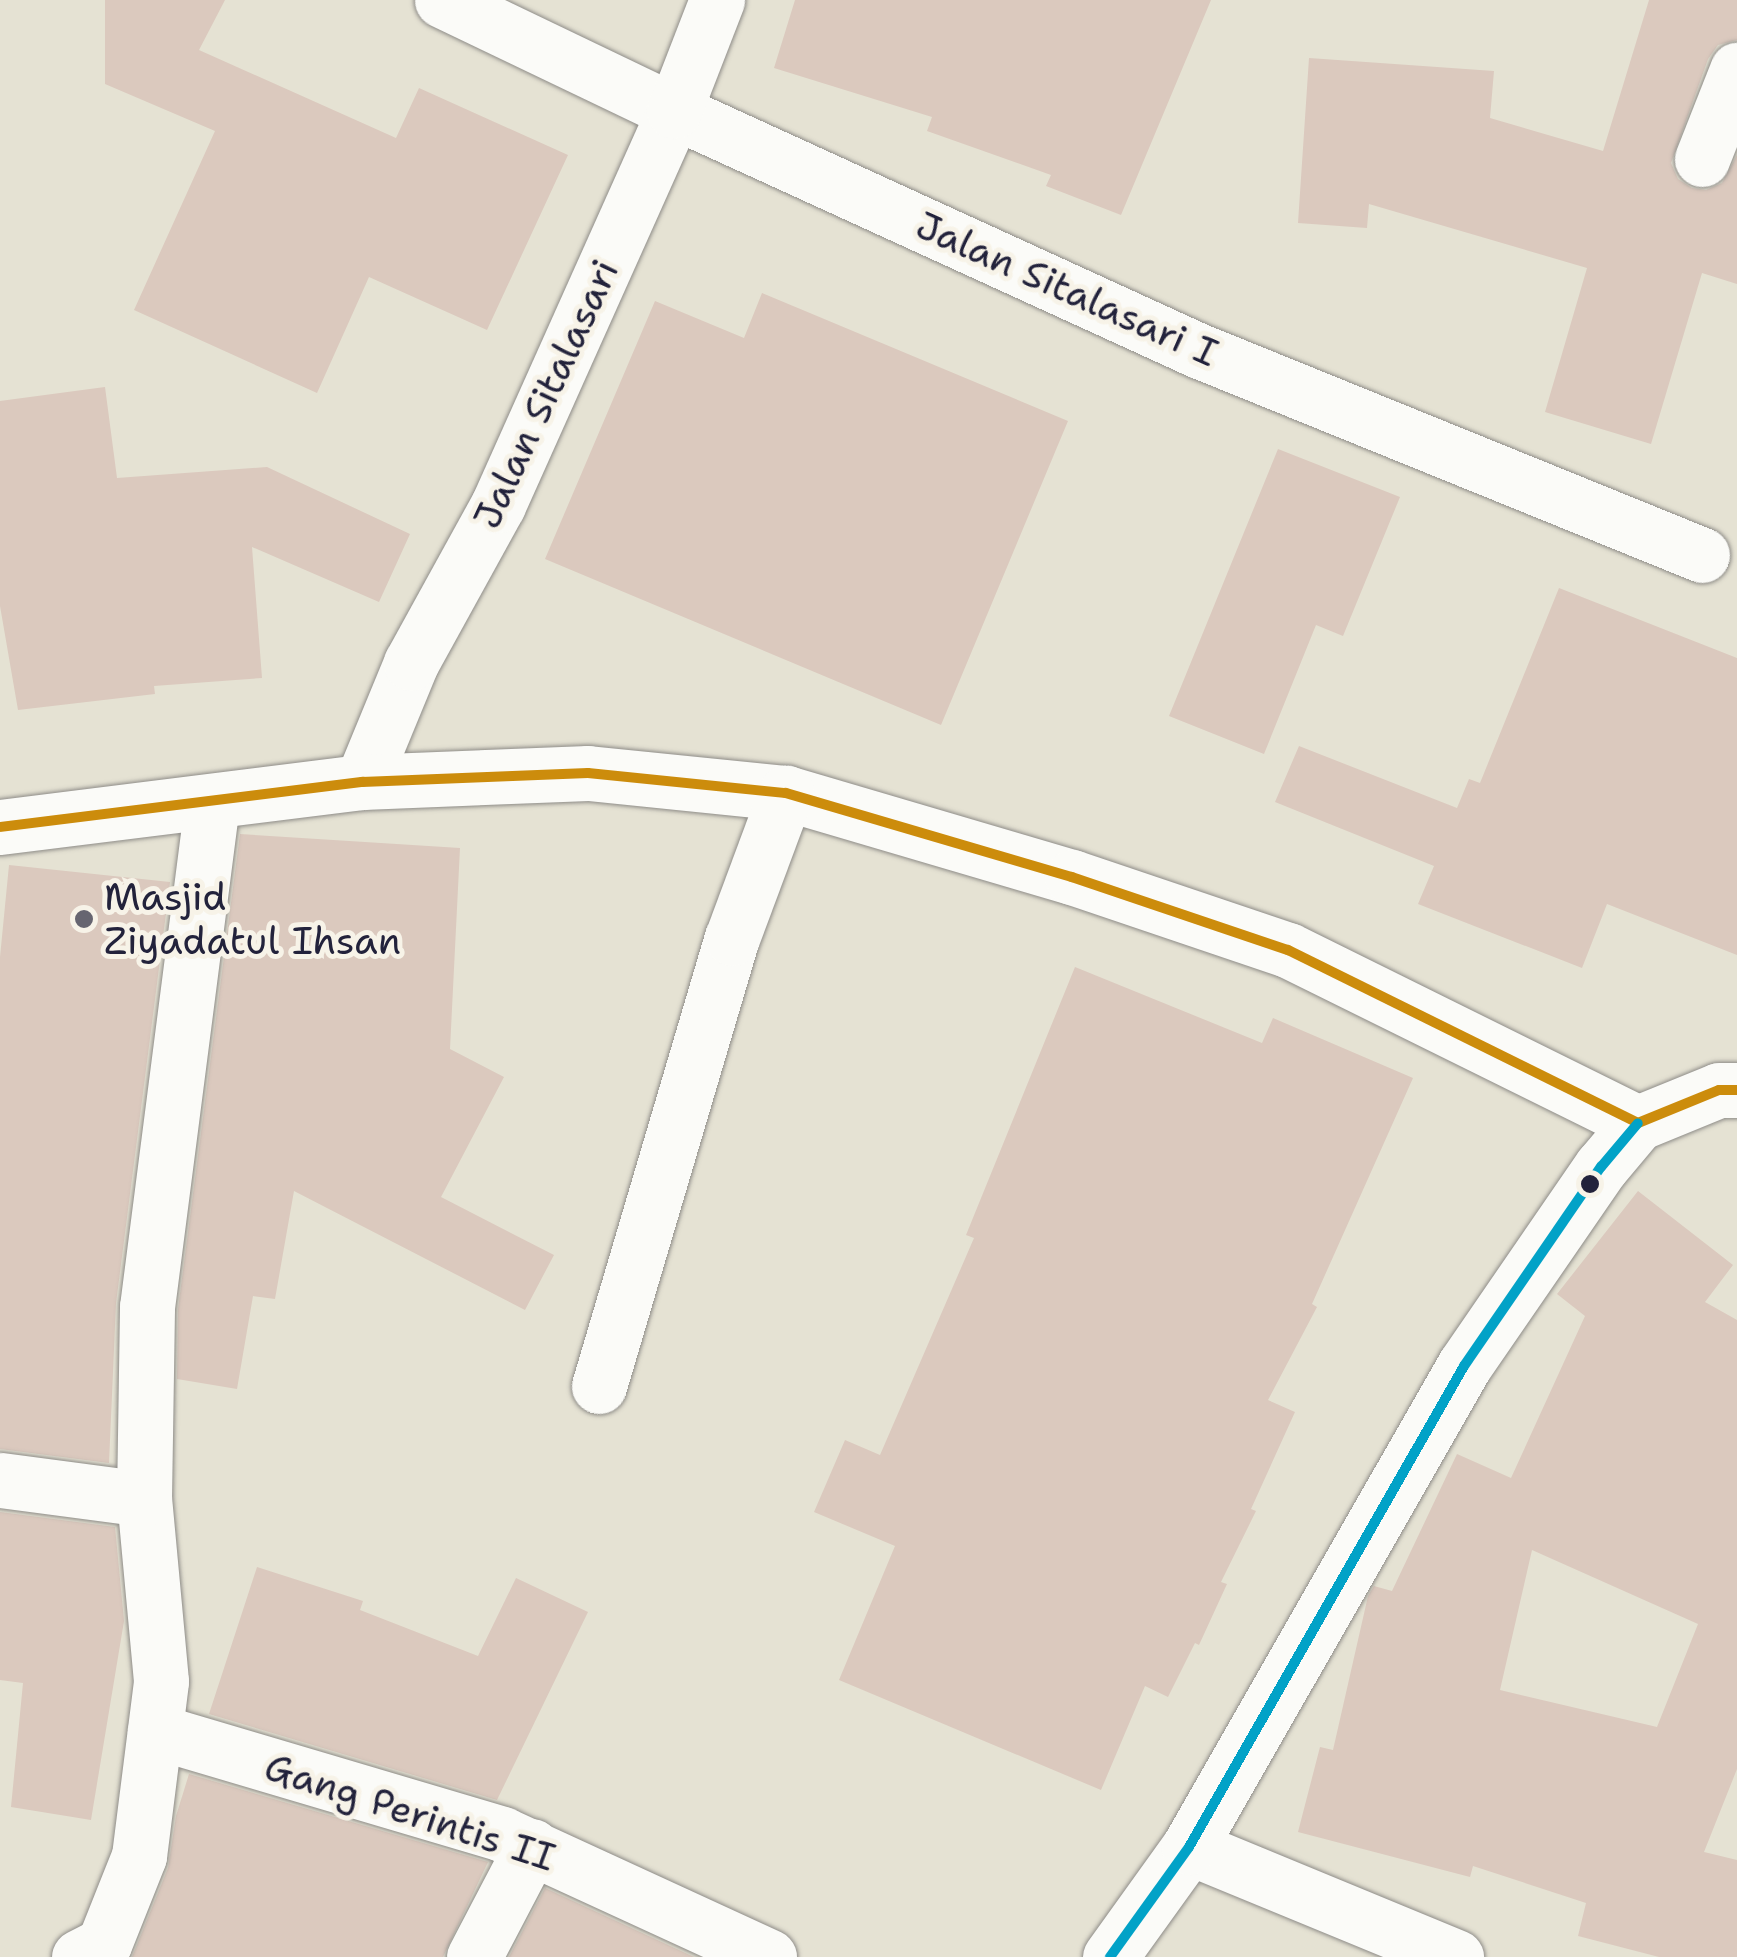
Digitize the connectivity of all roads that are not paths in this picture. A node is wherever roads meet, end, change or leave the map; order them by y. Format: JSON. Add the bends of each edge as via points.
{"nodes":[{"id":1,"x":442,"y":0,"type":"edge"},
{"id":2,"x":717,"y":0,"type":"edge"},
{"id":3,"x":1737,"y":70,"type":"edge"},
{"id":4,"x":674,"y":112,"type":"junction"},
{"id":5,"x":1702,"y":158,"type":"dead end"},
{"id":6,"x":1702,"y":555,"type":"dead end"},
{"id":7,"x":362,"y":782,"type":"junction"},
{"id":8,"x":786,"y":793,"type":"junction"},
{"id":9,"x":212,"y":804,"type":"junction"},
{"id":10,"x":0,"y":827,"type":"edge"},
{"id":11,"x":1737,"y":1090,"type":"edge"},
{"id":12,"x":1638,"y":1122,"type":"junction"},
{"id":13,"x":598,"y":1386,"type":"dead end"},
{"id":14,"x":0,"y":1480,"type":"edge"},
{"id":15,"x":144,"y":1499,"type":"junction"},
{"id":16,"x":155,"y":1731,"type":"junction"},
{"id":17,"x":532,"y":1846,"type":"junction"},
{"id":18,"x":1189,"y":1847,"type":"junction"},
{"id":19,"x":79,"y":1957,"type":"edge"},
{"id":20,"x":474,"y":1957,"type":"edge"},
{"id":21,"x":769,"y":1957,"type":"edge"},
{"id":22,"x":1110,"y":1957,"type":"edge"},
{"id":23,"x":1456,"y":1957,"type":"edge"}],
"edges":[{"from":1,"to":4,"type":"street","name":"Jalan Sitalasari I"},
{"from":2,"to":4,"type":"street","name":"Jalan Sitalasari"},
{"from":3,"to":5,"type":"street"},
{"from":4,"to":6,"type":"street","name":"Jalan Sitalasari I","via":[[1197,350]]},
{"from":4,"to":7,"type":"street","name":"Jalan Sitalasari","via":[[498,505],[411,664]]},
{"from":7,"to":8,"type":"street","via":[[588,773]]},
{"from":7,"to":9,"type":"street"},
{"from":8,"to":12,"type":"street","via":[[1072,877],[1288,950]]},
{"from":8,"to":13,"type":"street","via":[[732,938]]},
{"from":9,"to":10,"type":"street"},
{"from":9,"to":15,"type":"street","via":[[147,1307]]},
{"from":11,"to":12,"type":"street","via":[[1719,1090]]},
{"from":12,"to":18,"type":"street","via":[[1464,1366]]},
{"from":14,"to":15,"type":"street"},
{"from":15,"to":16,"type":"street","via":[[161,1681]]},
{"from":16,"to":17,"type":"street","name":"Gang Perintis II"},
{"from":16,"to":19,"type":"street","via":[[139,1856],[104,1944]]},
{"from":17,"to":20,"type":"street"},
{"from":17,"to":21,"type":"street","name":"Gang Perintis II"},
{"from":18,"to":22,"type":"street"},
{"from":18,"to":23,"type":"street"}]}
